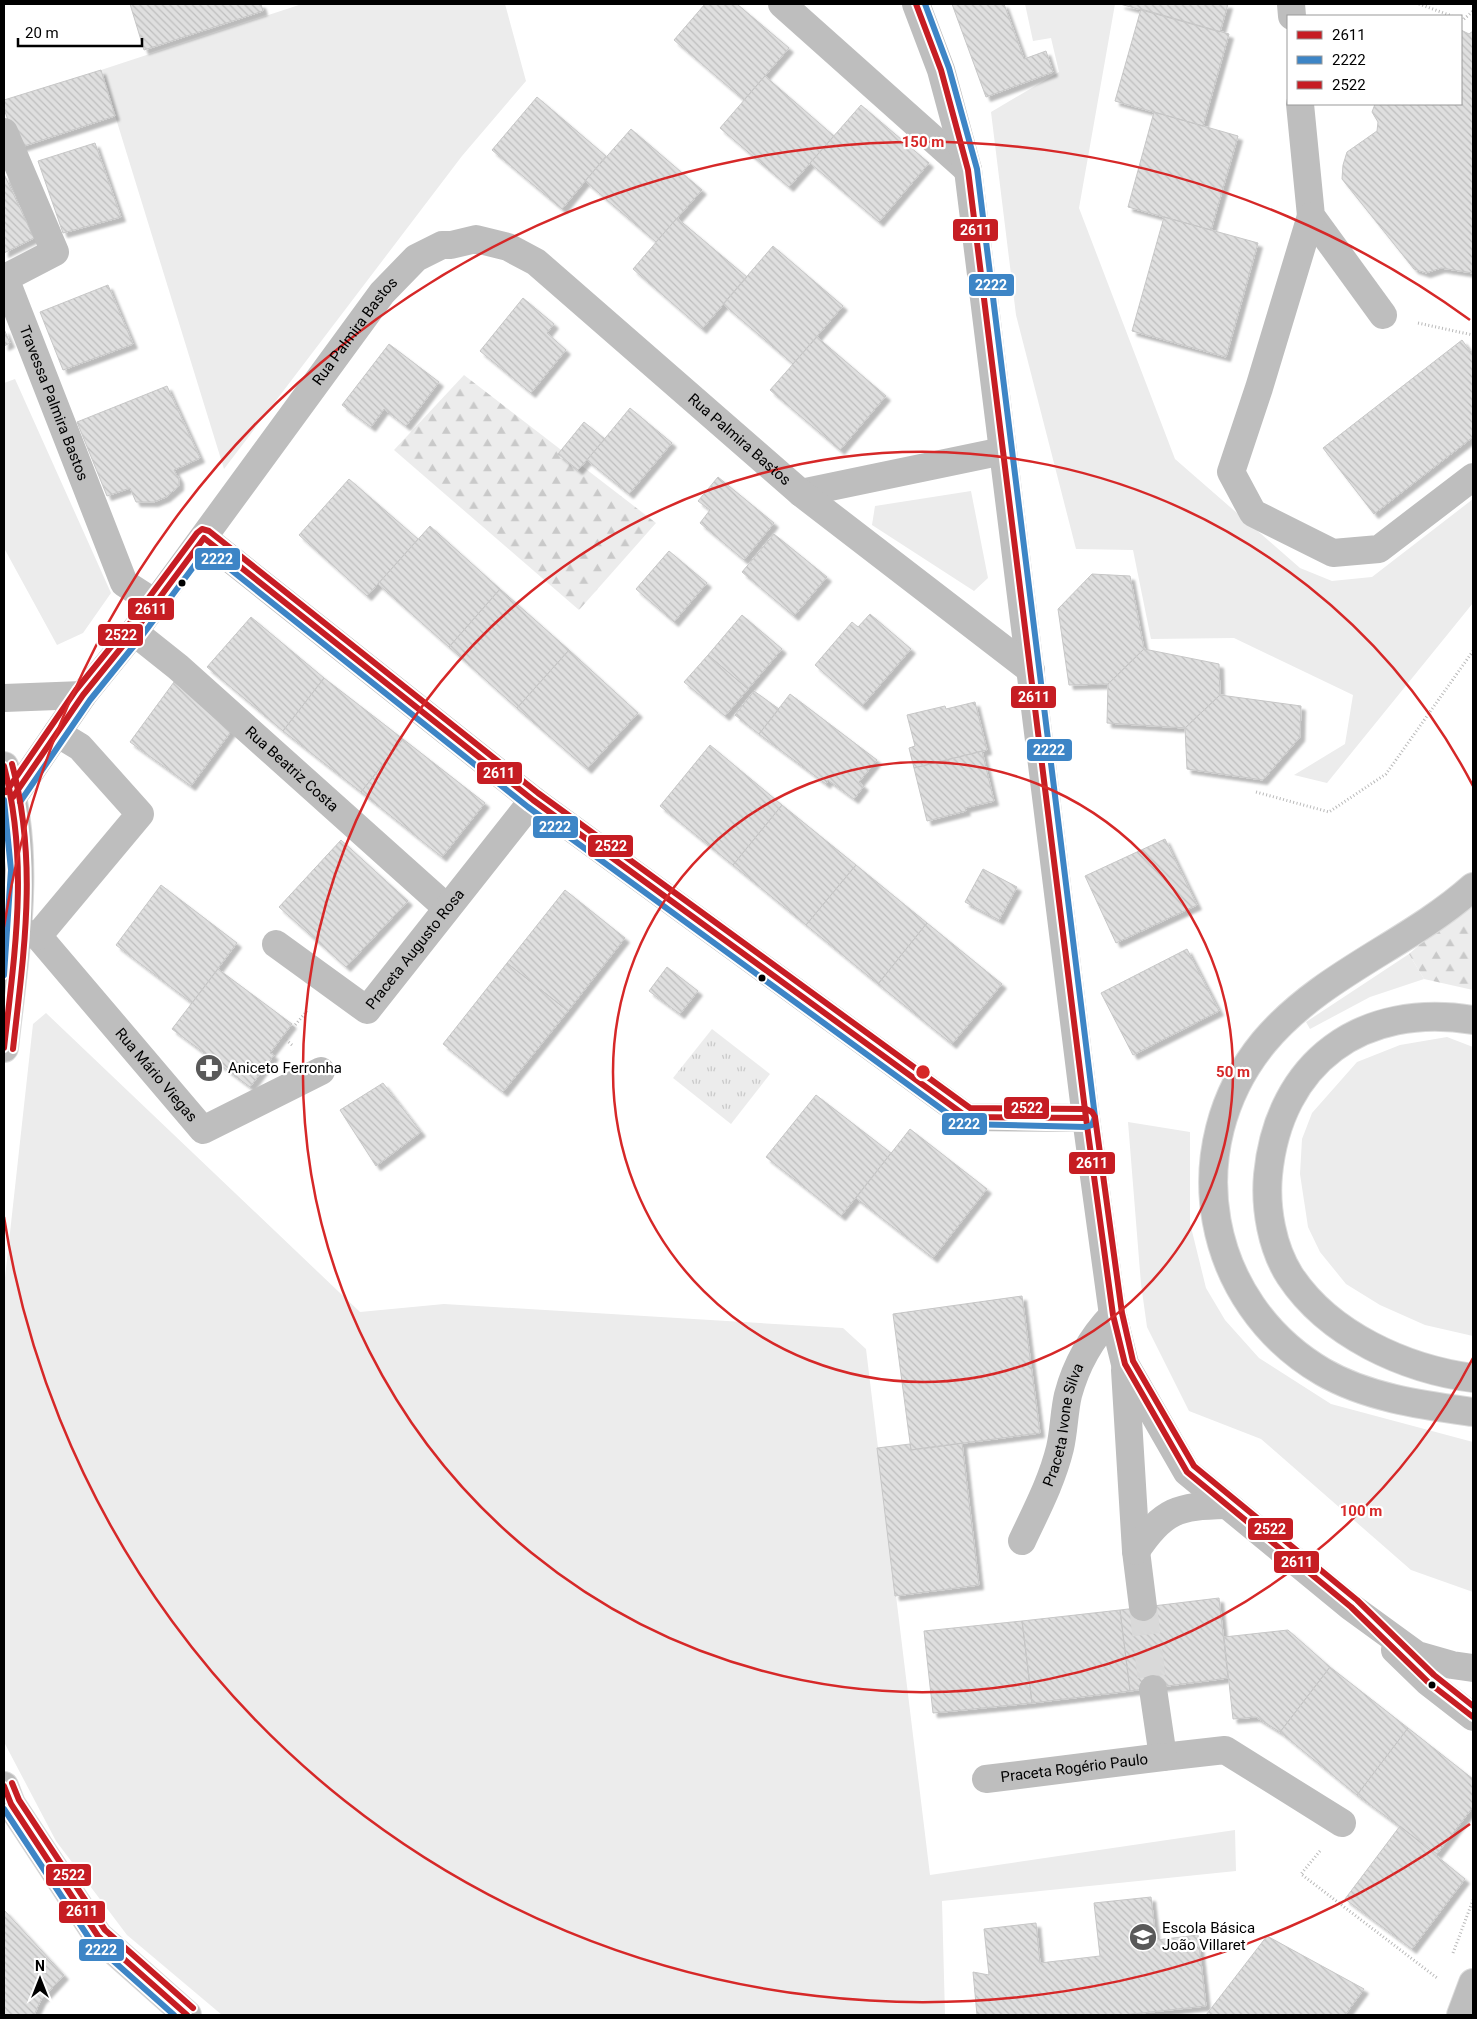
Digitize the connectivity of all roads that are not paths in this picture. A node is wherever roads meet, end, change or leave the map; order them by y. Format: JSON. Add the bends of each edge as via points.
{"nodes":[{"id":1,"x":782,"y":4,"type":"edge"},
{"id":2,"x":916,"y":4,"type":"edge"},
{"id":3,"x":1300,"y":105,"type":"edge"},
{"id":4,"x":4,"y":132,"type":"edge"},
{"id":5,"x":968,"y":170,"type":"junction"},
{"id":6,"x":1311,"y":216,"type":"junction"},
{"id":7,"x":1384,"y":316,"type":"road end"},
{"id":8,"x":1003,"y":451,"type":"junction"},
{"id":9,"x":1473,"y":477,"type":"edge"},
{"id":10,"x":801,"y":493,"type":"junction"},
{"id":11,"x":204,"y":538,"type":"junction"},
{"id":12,"x":156,"y":603,"type":"junction"},
{"id":13,"x":134,"y":632,"type":"junction"},
{"id":14,"x":1031,"y":670,"type":"junction"},
{"id":15,"x":83,"y":695,"type":"junction"},
{"id":16,"x":4,"y":698,"type":"edge"},
{"id":17,"x":58,"y":733,"type":"junction"},
{"id":18,"x":4,"y":766,"type":"edge"},
{"id":19,"x":13,"y":797,"type":"junction"},
{"id":20,"x":533,"y":800,"type":"junction"},
{"id":21,"x":1473,"y":887,"type":"edge"},
{"id":22,"x":447,"y":908,"type":"junction"},
{"id":23,"x":27,"y":934,"type":"junction"},
{"id":24,"x":276,"y":944,"type":"dead end"},
{"id":25,"x":1473,"y":1020,"type":"edge"},
{"id":26,"x":4,"y":1048,"type":"edge"},
{"id":27,"x":321,"y":1070,"type":"road end"},
{"id":28,"x":1086,"y":1118,"type":"junction"},
{"id":29,"x":1113,"y":1315,"type":"junction"},
{"id":30,"x":1125,"y":1364,"type":"junction"},
{"id":31,"x":1473,"y":1378,"type":"edge"},
{"id":32,"x":1473,"y":1412,"type":"edge"},
{"id":33,"x":1226,"y":1505,"type":"junction"},
{"id":34,"x":1022,"y":1541,"type":"dead end"},
{"id":35,"x":1136,"y":1551,"type":"junction"},
{"id":36,"x":1143,"y":1607,"type":"tunnel mouth"},
{"id":37,"x":1351,"y":1607,"type":"junction"},
{"id":38,"x":1473,"y":1668,"type":"edge"},
{"id":39,"x":1153,"y":1689,"type":"tunnel mouth"},
{"id":40,"x":1473,"y":1717,"type":"edge"},
{"id":41,"x":1163,"y":1757,"type":"junction"},
{"id":42,"x":986,"y":1780,"type":"dead end"},
{"id":43,"x":6,"y":1799,"type":"edge"},
{"id":44,"x":1342,"y":1823,"type":"road end"},
{"id":45,"x":1473,"y":1983,"type":"edge"},
{"id":46,"x":186,"y":2015,"type":"edge"},
{"id":47,"x":1461,"y":2015,"type":"edge"}],
"edges":[{"from":1,"to":5,"type":"street"},
{"from":2,"to":5,"type":"street","via":[[941,70]]},
{"from":3,"to":6,"type":"street"},
{"from":4,"to":12,"type":"street","name":"Travessa Palmira Bastos","via":[[55,252],[5,278],[124,583]]},
{"from":5,"to":8,"type":"street"},
{"from":6,"to":7,"type":"street"},
{"from":6,"to":9,"type":"street","via":[[1231,472],[1253,513],[1333,553],[1379,549]]},
{"from":8,"to":10,"type":"street","name":"Rua Palmira Bastos"},
{"from":8,"to":14,"type":"street"},
{"from":10,"to":11,"type":"street","name":"Rua Palmira Bastos","via":[[536,262],[508,247],[476,239],[442,245],[416,258],[382,294]]},
{"from":10,"to":14,"type":"street","name":"Rua Palmira Bastos"},
{"from":11,"to":12,"type":"street","name":"Rua Palmira Bastos"},
{"from":11,"to":20,"type":"street"},
{"from":12,"to":13,"type":"street","name":"Rua Palmira Bastos"},
{"from":13,"to":15,"type":"street","name":"Rua Palmira Bastos"},
{"from":13,"to":22,"type":"street","name":"Rua Beatriz Costa","via":[[178,666]]},
{"from":14,"to":28,"type":"street"},
{"from":15,"to":16,"type":"street"},
{"from":15,"to":17,"type":"street","name":"Rua Palmira Bastos"},
{"from":17,"to":19,"type":"street","name":"Rua Palmira Bastos"},
{"from":17,"to":23,"type":"street","via":[[80,747],[140,814]]},
{"from":18,"to":19,"type":"street"},
{"from":19,"to":23,"type":"street"},
{"from":20,"to":22,"type":"street","name":"Praceta Augusto Rosa"},
{"from":20,"to":28,"type":"street","via":[[967,1117]]},
{"from":21,"to":32,"type":"street","via":[[1429,922],[1329,984],[1284,1020],[1264,1042],[1232,1092],[1214,1152],[1212,1181],[1218,1232],[1231,1268],[1246,1299],[1279,1340],[1324,1373],[1352,1385],[1418,1404]]},
{"from":22,"to":24,"type":"street","name":"Praceta Augusto Rosa","via":[[367,1010]]},
{"from":23,"to":26,"type":"street"},
{"from":23,"to":27,"type":"street","name":"Rua Mário Viegas","via":[[203,1130]]},
{"from":25,"to":31,"type":"street","via":[[1420,1016],[1384,1022],[1338,1044],[1316,1063],[1285,1106],[1270,1159],[1267,1188],[1269,1218],[1277,1247],[1289,1275],[1308,1300],[1333,1322],[1398,1358]]},
{"from":28,"to":29,"type":"street"},
{"from":29,"to":30,"type":"street"},
{"from":29,"to":34,"type":"street","name":"Praceta Ivone Silva","via":[[1095,1334],[1076,1373],[1068,1395],[1060,1448]]},
{"from":30,"to":33,"type":"street","via":[[1187,1472]]},
{"from":30,"to":35,"type":"street"},
{"from":33,"to":35,"type":"street","via":[[1196,1506],[1171,1512],[1150,1530]]},
{"from":33,"to":37,"type":"street"},
{"from":35,"to":36,"type":"street"},
{"from":37,"to":38,"type":"street","via":[[1417,1655]]},
{"from":37,"to":40,"type":"street","via":[[1428,1682]]},
{"from":39,"to":41,"type":"street","name":"Praceta Rogério Paulo"},
{"from":41,"to":42,"type":"street","name":"Praceta Rogério Paulo"},
{"from":41,"to":44,"type":"street","name":"Praceta Rogério Paulo","via":[[1225,1750]]},
{"from":43,"to":46,"type":"street","via":[[98,1936]]},
{"from":45,"to":47,"type":"street"}]}
